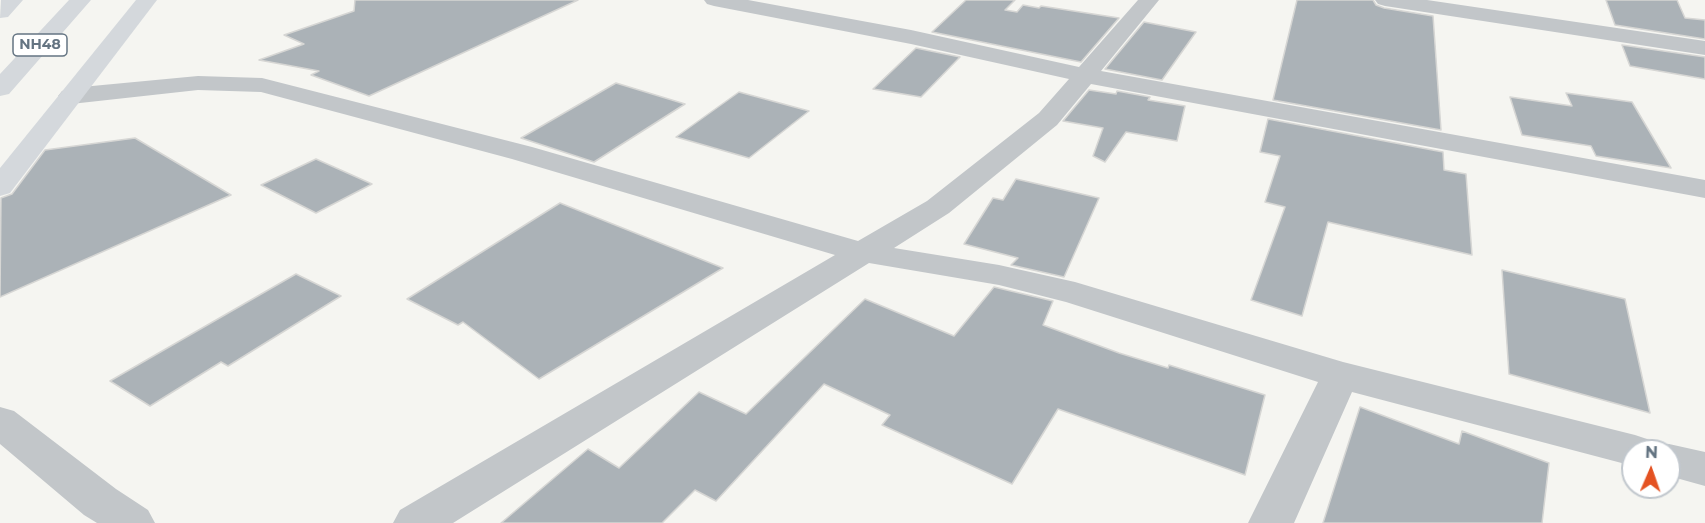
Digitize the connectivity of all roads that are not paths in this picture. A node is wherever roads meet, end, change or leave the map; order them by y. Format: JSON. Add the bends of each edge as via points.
{"nodes":[{"id":1,"x":13,"y":0,"type":"edge"},
{"id":2,"x":81,"y":0,"type":"edge"},
{"id":3,"x":147,"y":0,"type":"edge"},
{"id":4,"x":714,"y":0,"type":"edge"},
{"id":5,"x":1149,"y":0,"type":"edge"},
{"id":6,"x":1385,"y":0,"type":"edge"},
{"id":7,"x":0,"y":12,"type":"edge"},
{"id":8,"x":1705,"y":48,"type":"edge"},
{"id":9,"x":1087,"y":76,"type":"junction"},
{"id":10,"x":0,"y":89,"type":"edge"},
{"id":11,"x":71,"y":96,"type":"junction"},
{"id":12,"x":0,"y":187,"type":"edge"},
{"id":13,"x":1705,"y":189,"type":"edge"},
{"id":14,"x":865,"y":253,"type":"junction"},
{"id":15,"x":1340,"y":375,"type":"junction"},
{"id":16,"x":0,"y":422,"type":"edge"},
{"id":17,"x":1621,"y":447,"type":"edge"},
{"id":18,"x":1681,"y":463,"type":"edge"},
{"id":19,"x":1705,"y":469,"type":"edge"},
{"id":20,"x":132,"y":523,"type":"edge"},
{"id":21,"x":416,"y":523,"type":"edge"},
{"id":22,"x":1271,"y":523,"type":"edge"}],
"edges":[{"from":1,"to":7,"type":"main road"},
{"from":2,"to":10,"type":"main road","number":"NH48"},
{"from":3,"to":11,"type":"main road"},
{"from":4,"to":9,"type":"street","via":[[911,37]]},
{"from":5,"to":9,"type":"street"},
{"from":6,"to":8,"type":"street"},
{"from":9,"to":13,"type":"street"},
{"from":9,"to":14,"type":"street","via":[[1048,119],[1003,157],[938,207]]},
{"from":11,"to":12,"type":"main road"},
{"from":11,"to":14,"type":"street","via":[[198,84],[262,85],[522,153]]},
{"from":14,"to":15,"type":"street","via":[[952,266],[1075,293]]},
{"from":14,"to":21,"type":"street"},
{"from":15,"to":17,"type":"street"},
{"from":15,"to":22,"type":"street"},
{"from":16,"to":20,"type":"street"},
{"from":18,"to":19,"type":"street"}]}
